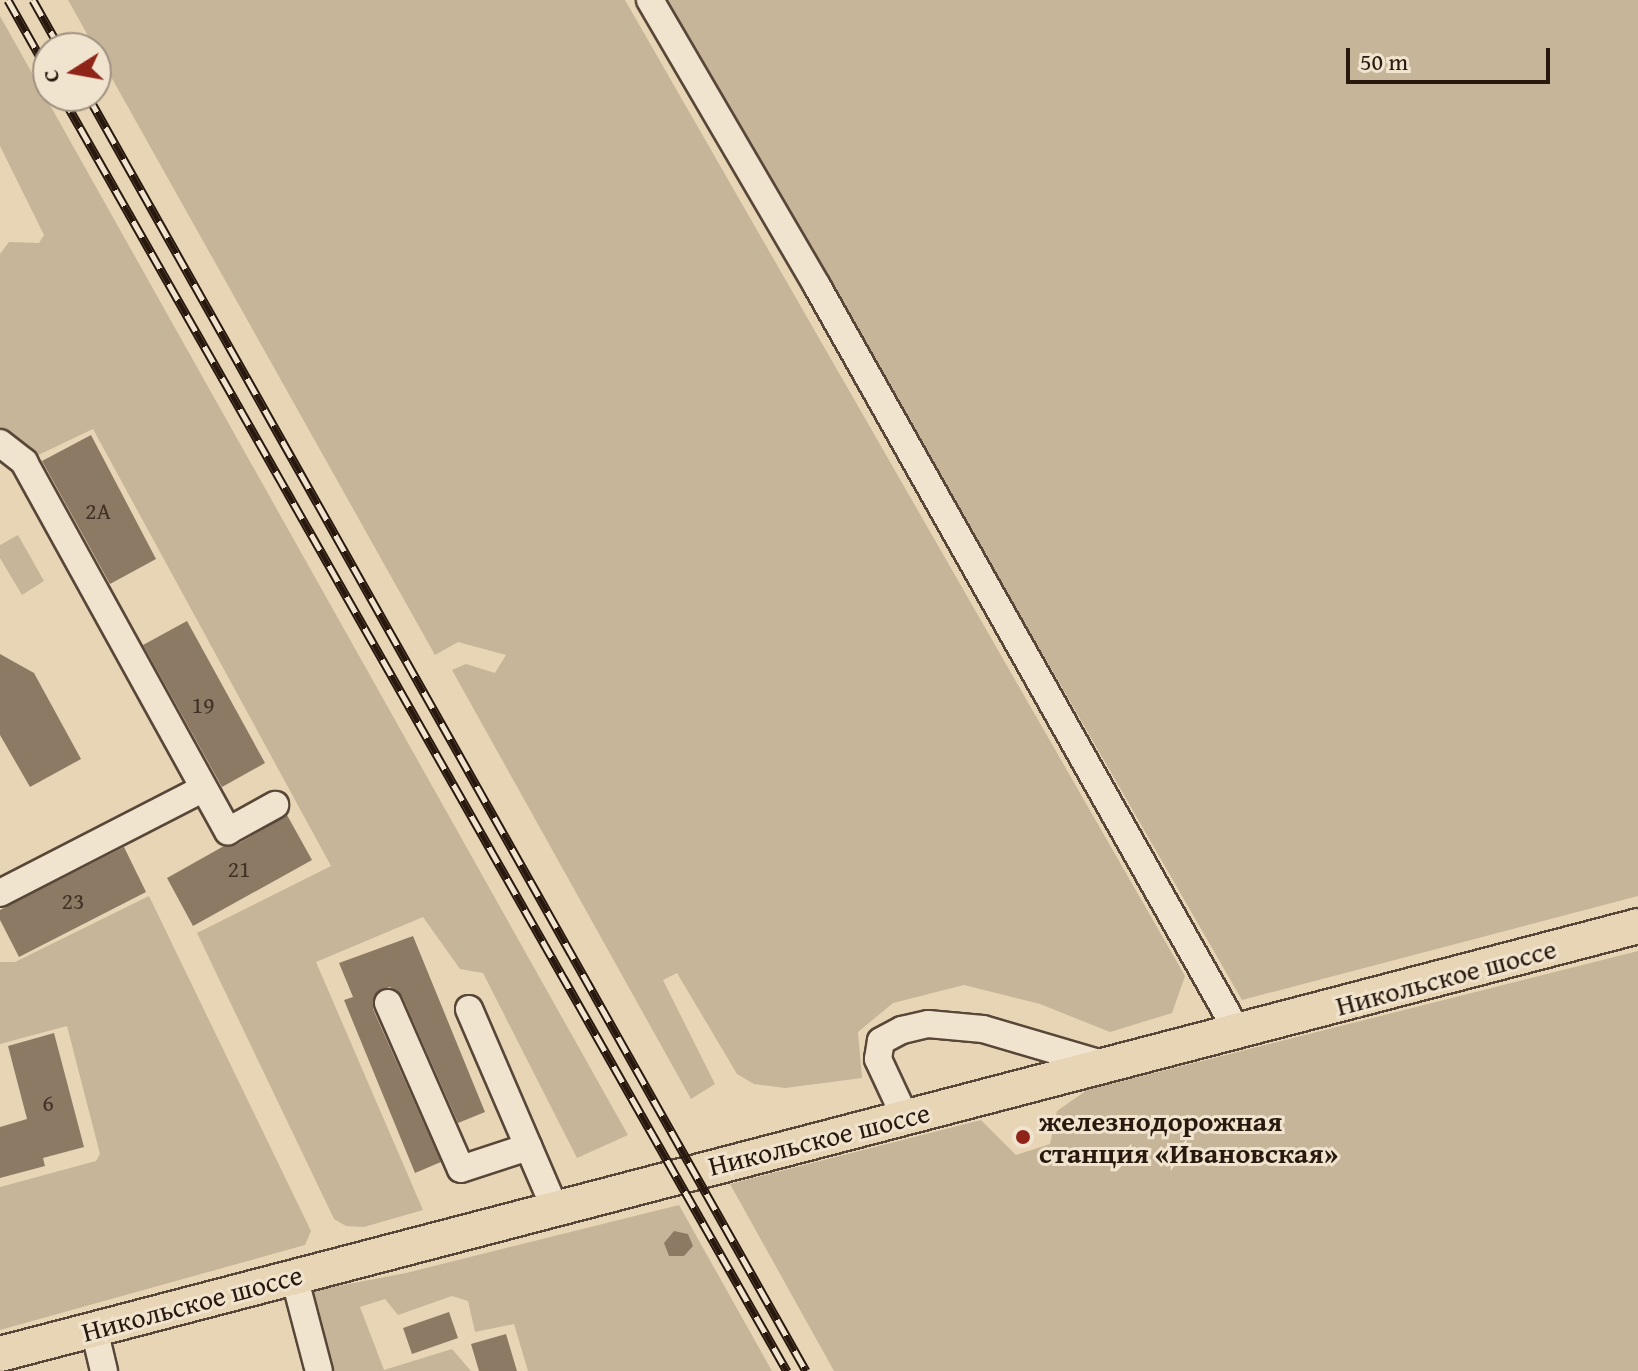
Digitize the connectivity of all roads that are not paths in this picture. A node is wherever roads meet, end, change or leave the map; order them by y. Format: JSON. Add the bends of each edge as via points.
{"nodes":[{"id":1,"x":650,"y":0,"type":"edge"},
{"id":2,"x":0,"y":443,"type":"edge"},
{"id":3,"x":202,"y":789,"type":"junction"},
{"id":4,"x":275,"y":805,"type":"dead end"},
{"id":5,"x":0,"y":893,"type":"edge"},
{"id":6,"x":1638,"y":926,"type":"edge"},
{"id":7,"x":388,"y":1003,"type":"dead end"},
{"id":8,"x":469,"y":1009,"type":"dead end"},
{"id":9,"x":1236,"y":1029,"type":"junction"},
{"id":10,"x":1102,"y":1064,"type":"junction"},
{"id":11,"x":905,"y":1117,"type":"junction"},
{"id":12,"x":528,"y":1147,"type":"junction"},
{"id":13,"x":555,"y":1209,"type":"junction"},
{"id":14,"x":294,"y":1276,"type":"junction"},
{"id":15,"x":94,"y":1329,"type":"junction"},
{"id":16,"x":0,"y":1354,"type":"edge"},
{"id":17,"x":104,"y":1371,"type":"edge"},
{"id":18,"x":319,"y":1371,"type":"edge"}],
"edges":[{"from":1,"to":9,"type":"street"},
{"from":2,"to":3,"type":"street","via":[[24,462]]},
{"from":3,"to":4,"type":"street","via":[[228,831]]},
{"from":3,"to":5,"type":"street"},
{"from":6,"to":9,"type":"main road","name":"Никольское шоссе"},
{"from":7,"to":12,"type":"street","via":[[461,1169]]},
{"from":8,"to":12,"type":"street"},
{"from":9,"to":10,"type":"main road","name":"Никольское шоссе"},
{"from":10,"to":11,"type":"main road","name":"Никольское шоссе"},
{"from":10,"to":11,"type":"street","via":[[983,1029],[928,1024],[902,1030],[881,1041],[878,1059]]},
{"from":11,"to":13,"type":"main road","name":"Никольское шоссе"},
{"from":12,"to":13,"type":"street"},
{"from":13,"to":14,"type":"main road","name":"Никольское шоссе"},
{"from":14,"to":15,"type":"main road","name":"Никольское шоссе"},
{"from":14,"to":18,"type":"street"},
{"from":15,"to":16,"type":"main road","name":"Никольское шоссе"},
{"from":15,"to":17,"type":"street"}]}
